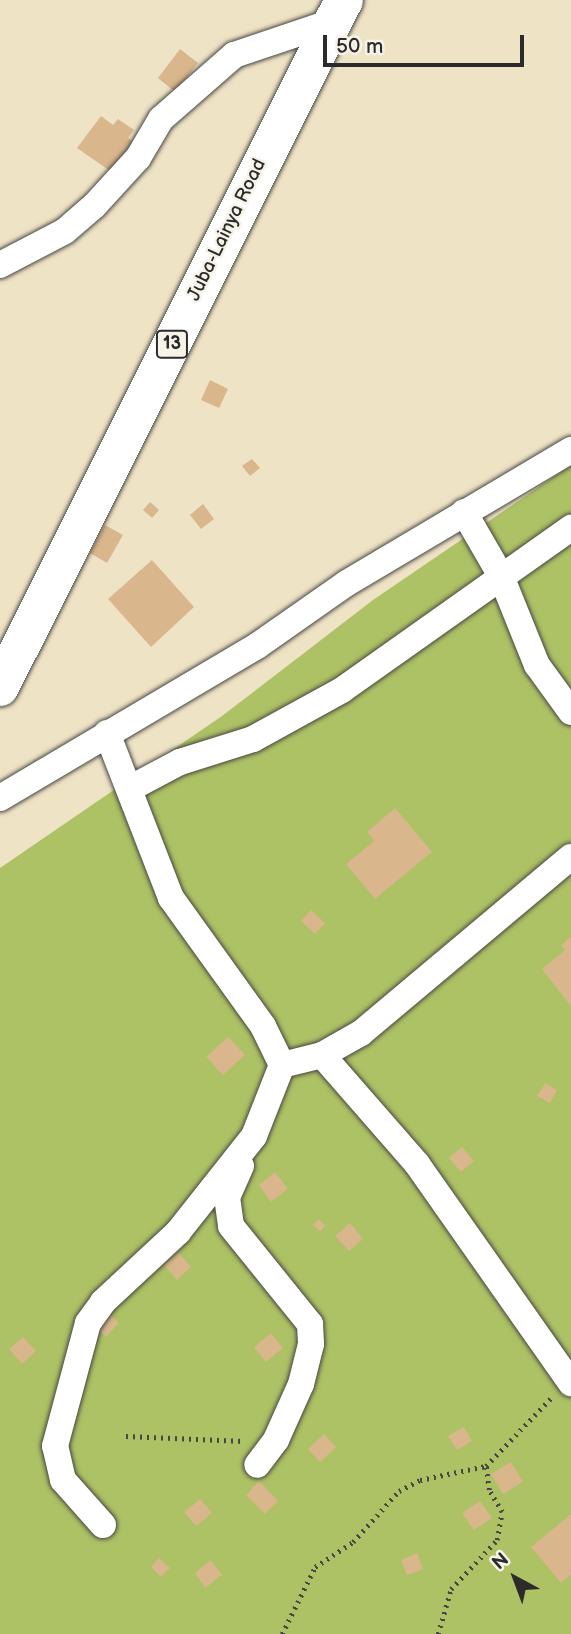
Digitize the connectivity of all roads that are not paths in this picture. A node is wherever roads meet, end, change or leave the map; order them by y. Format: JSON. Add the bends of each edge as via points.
{"nodes":[{"id":1,"x":338,"y":11,"type":"edge"},
{"id":2,"x":0,"y":265,"type":"edge"},
{"id":3,"x":571,"y":450,"type":"edge"},
{"id":4,"x":464,"y":512,"type":"junction"},
{"id":5,"x":571,"y":527,"type":"edge"},
{"id":6,"x":501,"y":576,"type":"junction"},
{"id":7,"x":0,"y":687,"type":"edge"},
{"id":8,"x":571,"y":712,"type":"edge"},
{"id":9,"x":107,"y":733,"type":"junction"},
{"id":10,"x":129,"y":789,"type":"junction"},
{"id":11,"x":0,"y":798,"type":"edge"},
{"id":12,"x":571,"y":857,"type":"edge"},
{"id":13,"x":322,"y":1055,"type":"junction"},
{"id":14,"x":282,"y":1065,"type":"junction"},
{"id":15,"x":254,"y":1136,"type":"junction"},
{"id":16,"x":570,"y":1383,"type":"edge"},
{"id":17,"x":257,"y":1465,"type":"dead end"},
{"id":18,"x":103,"y":1525,"type":"dead end"}],
"edges":[{"from":1,"to":2,"type":"street","via":[[234,55],[161,119],[138,158],[93,206],[65,231]]},
{"from":1,"to":7,"type":"main road","name":"Juba-Lainya Road","number":"13"},
{"from":3,"to":4,"type":"street"},
{"from":4,"to":6,"type":"street"},
{"from":4,"to":9,"type":"street","via":[[347,583],[257,646]]},
{"from":5,"to":6,"type":"street"},
{"from":6,"to":8,"type":"street","via":[[537,665]]},
{"from":6,"to":10,"type":"street","via":[[342,690],[296,717],[220,752],[180,762]]},
{"from":9,"to":10,"type":"street"},
{"from":9,"to":11,"type":"street"},
{"from":10,"to":14,"type":"street","via":[[171,898],[263,1026]]},
{"from":12,"to":13,"type":"street","via":[[380,1019]]},
{"from":13,"to":14,"type":"street"},
{"from":13,"to":16,"type":"street","via":[[417,1164]]},
{"from":14,"to":15,"type":"street"},
{"from":15,"to":17,"type":"street","via":[[227,1197],[231,1226],[310,1324],[311,1344],[301,1384],[276,1440]]},
{"from":15,"to":18,"type":"street","via":[[178,1232],[103,1302],[88,1323],[55,1446],[63,1480]]}]}
